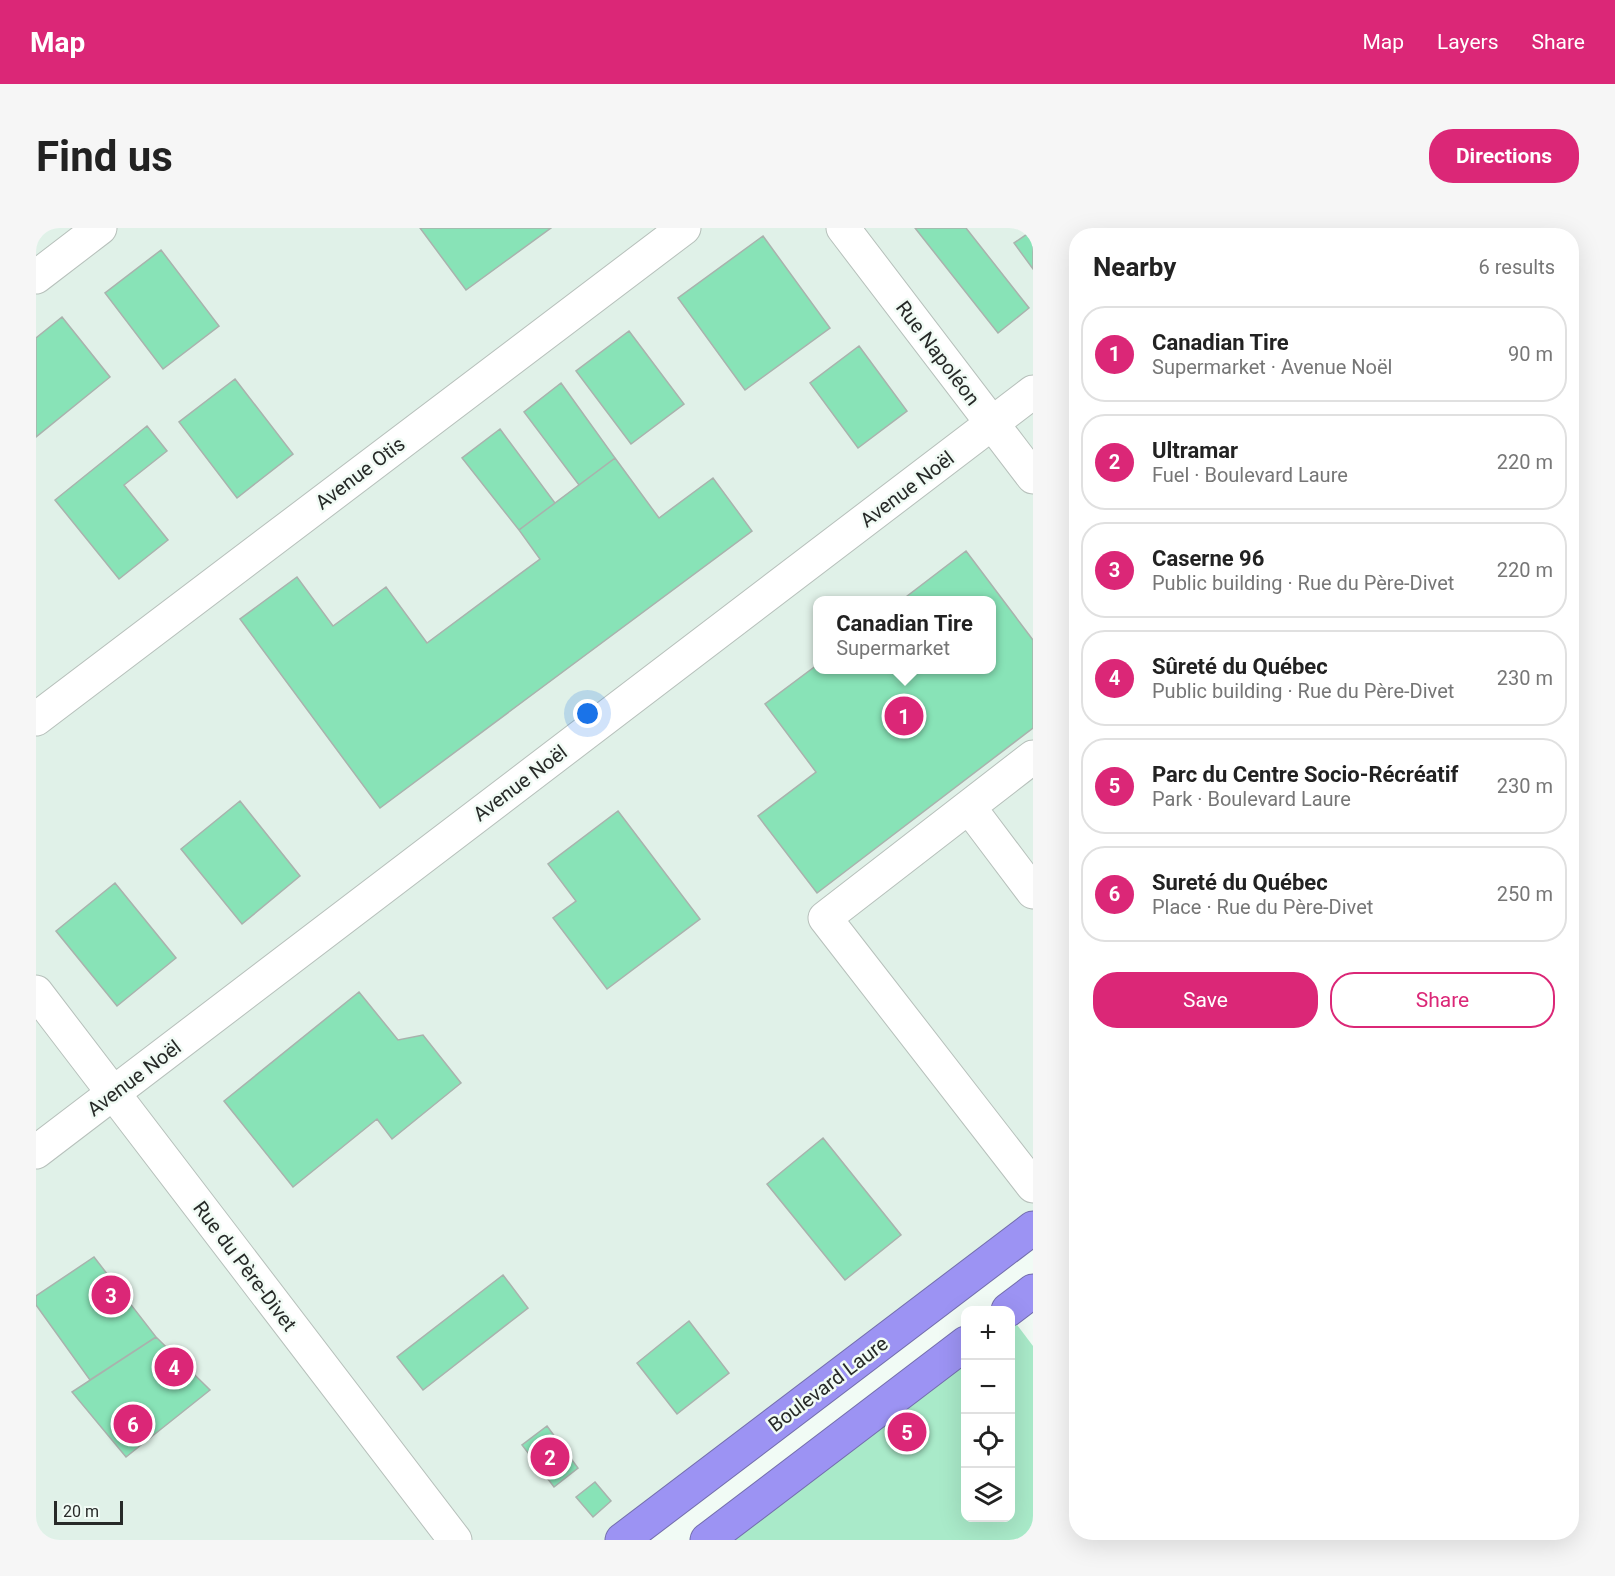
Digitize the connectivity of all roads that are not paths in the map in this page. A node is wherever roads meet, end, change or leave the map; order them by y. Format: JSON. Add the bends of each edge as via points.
{"nodes":[{"id":1,"x":100,"y":228,"type":"edge"},
{"id":2,"x":684,"y":228,"type":"edge"},
{"id":3,"x":843,"y":228,"type":"edge"},
{"id":4,"x":36,"y":277,"type":"edge"},
{"id":5,"x":1033,"y":393,"type":"edge"},
{"id":6,"x":992,"y":424,"type":"junction"},
{"id":7,"x":1033,"y":477,"type":"edge"},
{"id":8,"x":36,"y":719,"type":"edge"},
{"id":9,"x":1033,"y":757,"type":"edge"},
{"id":10,"x":969,"y":807,"type":"junction"},
{"id":11,"x":1033,"y":892,"type":"edge"},
{"id":12,"x":36,"y":992,"type":"edge"},
{"id":13,"x":114,"y":1093,"type":"junction"},
{"id":14,"x":36,"y":1152,"type":"edge"},
{"id":15,"x":1033,"y":1186,"type":"edge"},
{"id":16,"x":1033,"y":1228,"type":"edge"},
{"id":17,"x":1033,"y":1292,"type":"edge"},
{"id":18,"x":1015,"y":1306,"type":"edge"},
{"id":19,"x":961,"y":1347,"type":"edge"},
{"id":20,"x":455,"y":1540,"type":"edge"},
{"id":21,"x":622,"y":1540,"type":"edge"},
{"id":22,"x":707,"y":1540,"type":"edge"}],
"edges":[{"from":1,"to":4,"type":"street"},
{"from":2,"to":8,"type":"street","name":"Avenue Otis"},
{"from":3,"to":6,"type":"street","name":"Rue Napoléon"},
{"from":5,"to":6,"type":"street","name":"Avenue Noël"},
{"from":6,"to":7,"type":"street","name":"Rue Napoléon"},
{"from":6,"to":13,"type":"street","name":"Avenue Noël"},
{"from":9,"to":10,"type":"street"},
{"from":10,"to":11,"type":"street"},
{"from":10,"to":15,"type":"street","via":[[825,918]]},
{"from":12,"to":13,"type":"street","name":"Rue du Père-Divet"},
{"from":13,"to":14,"type":"street","name":"Avenue Noël"},
{"from":13,"to":20,"type":"street","name":"Rue du Père-Divet"},
{"from":16,"to":21,"type":"highway","name":"Boulevard Laure"},
{"from":17,"to":18,"type":"highway"},
{"from":19,"to":22,"type":"highway"}]}
